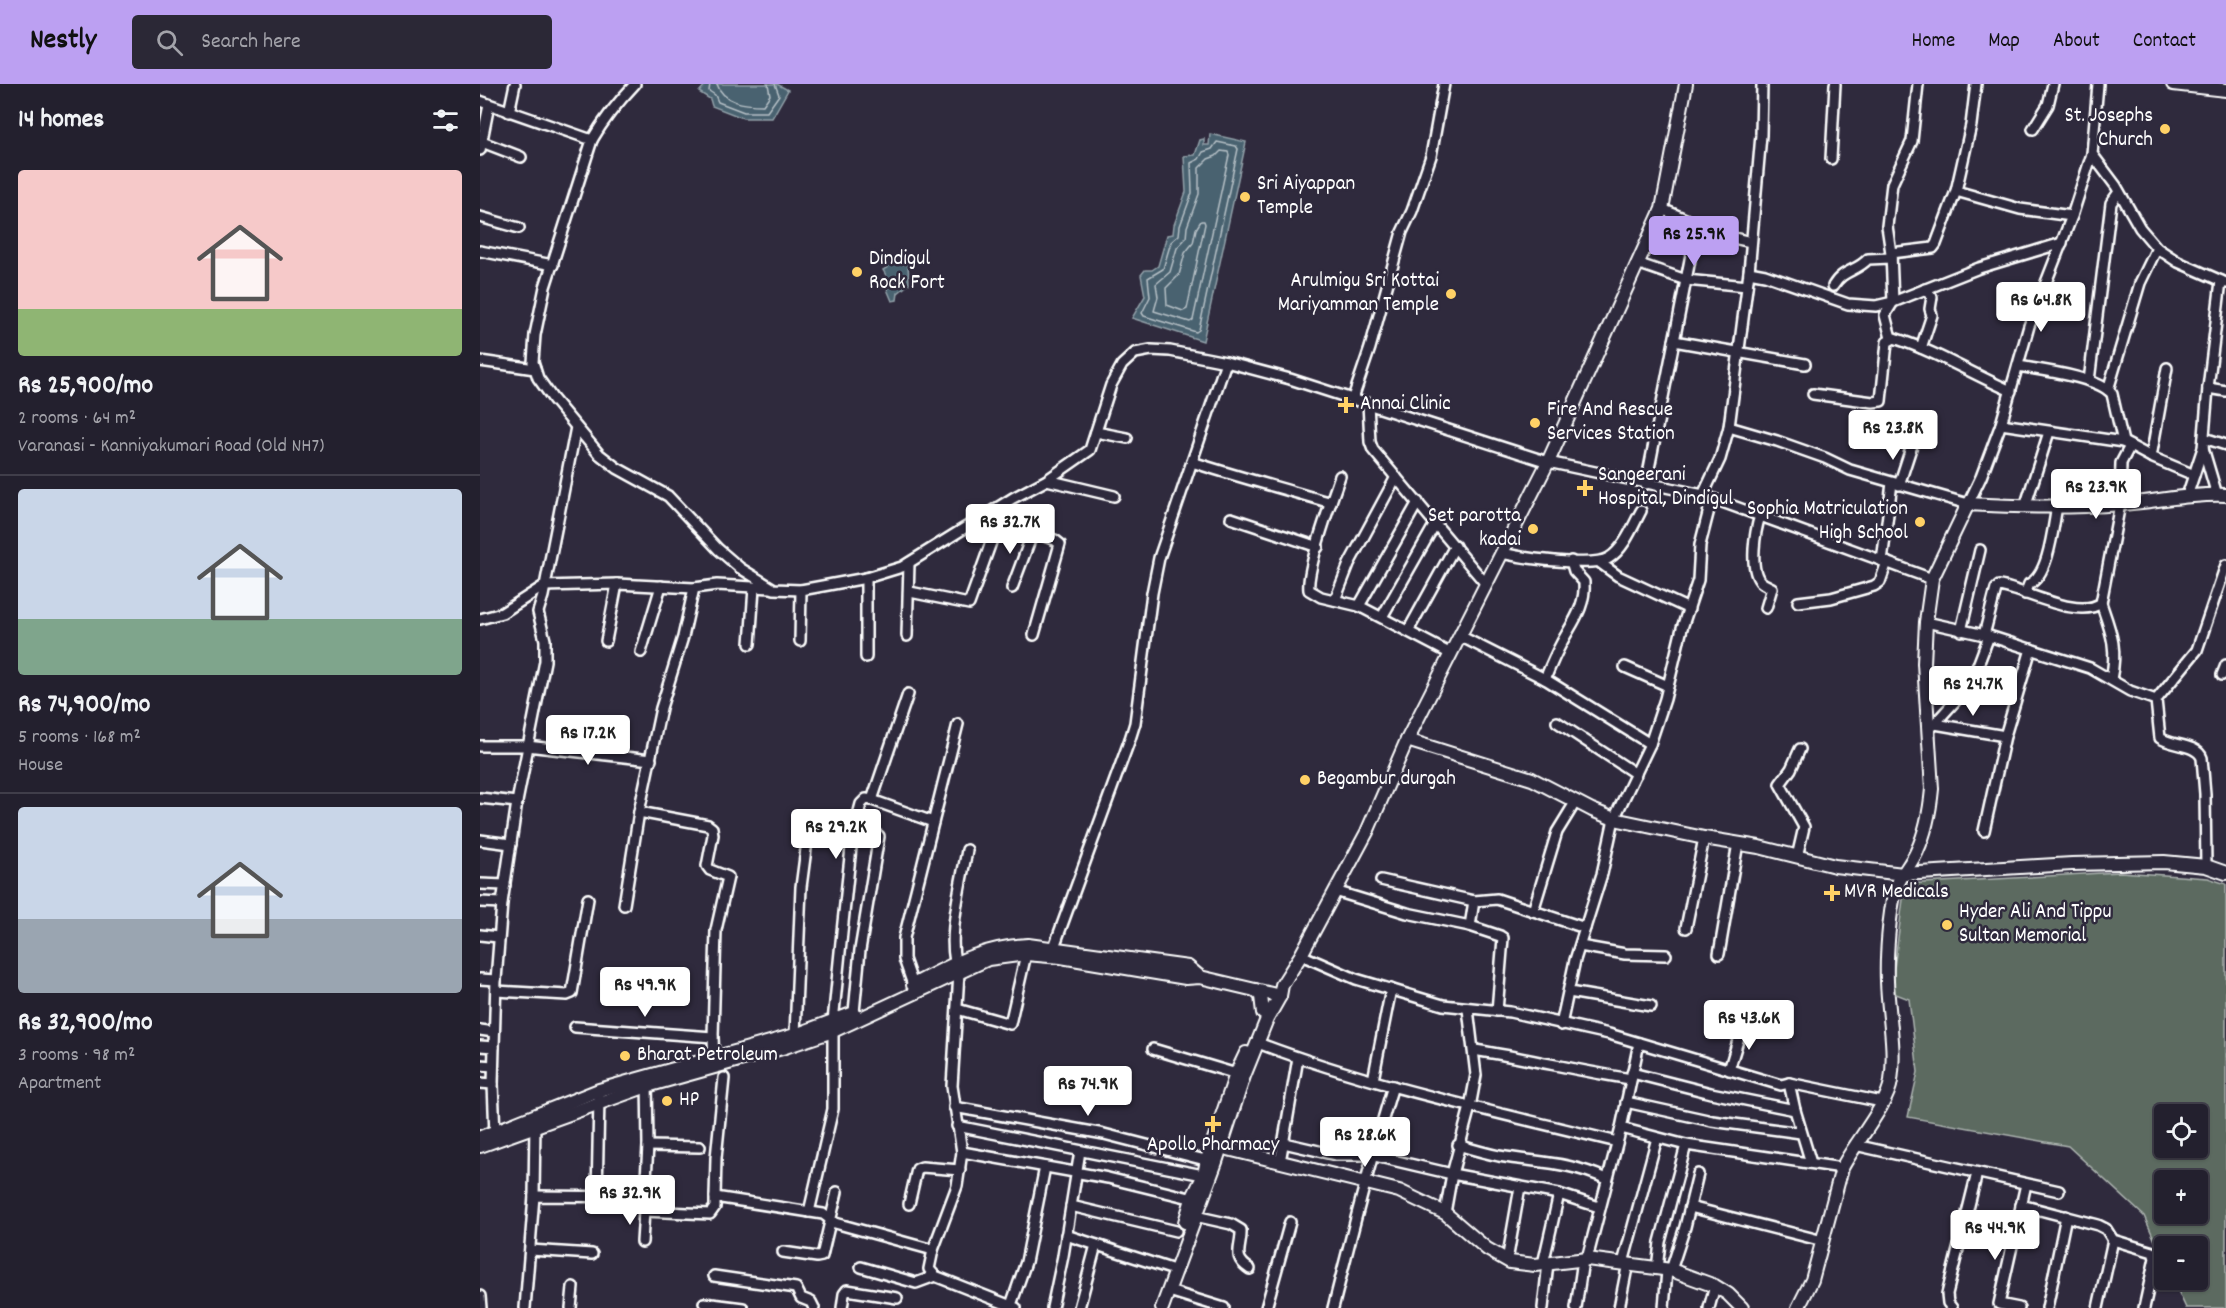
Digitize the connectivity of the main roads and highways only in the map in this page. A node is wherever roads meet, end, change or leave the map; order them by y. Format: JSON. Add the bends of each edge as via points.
{"nodes":[{"id":1,"x":1686,"y":84,"type":"edge"},
{"id":2,"x":2173,"y":84,"type":"edge"},
{"id":3,"x":2226,"y":90,"type":"edge"},
{"id":4,"x":2222,"y":495,"type":"edge"},
{"id":5,"x":1407,"y":740,"type":"junction"},
{"id":6,"x":2226,"y":873,"type":"edge"},
{"id":7,"x":1903,"y":874,"type":"junction"},
{"id":8,"x":956,"y":968,"type":"junction"},
{"id":9,"x":1200,"y":977,"type":"junction"},
{"id":10,"x":1255,"y":990,"type":"junction"},
{"id":11,"x":1278,"y":992,"type":"junction"},
{"id":12,"x":1263,"y":1013,"type":"junction"},
{"id":13,"x":833,"y":1026,"type":"junction"},
{"id":14,"x":714,"y":1063,"type":"junction"},
{"id":15,"x":1240,"y":1075,"type":"junction"},
{"id":16,"x":495,"y":1136,"type":"junction"},
{"id":17,"x":480,"y":1137,"type":"edge"},
{"id":18,"x":480,"y":1146,"type":"edge"},
{"id":19,"x":1221,"y":1147,"type":"junction"},
{"id":20,"x":1211,"y":1161,"type":"junction"},
{"id":21,"x":1196,"y":1200,"type":"junction"},
{"id":22,"x":1174,"y":1270,"type":"junction"},
{"id":23,"x":1154,"y":1308,"type":"edge"},
{"id":24,"x":1162,"y":1308,"type":"edge"},
{"id":25,"x":1742,"y":1308,"type":"edge"},
{"id":26,"x":1798,"y":1308,"type":"edge"}],
"edges":[{"from":1,"to":5,"type":"main road","via":[[1662,209],[1548,462]]},
{"from":2,"to":3,"type":"main road"},
{"from":4,"to":7,"type":"main road","via":[[2120,504],[1968,504],[1932,579],[1924,663],[1932,727],[1932,789],[1917,852]]},
{"from":5,"to":7,"type":"main road","via":[[1532,779],[1614,819],[1835,866]]},
{"from":5,"to":11,"type":"main road","via":[[1367,832]]},
{"from":6,"to":7,"type":"main road","via":[[2186,863],[2127,863]]},
{"from":7,"to":26,"type":"main road","via":[[1895,889],[1887,981],[1891,1081],[1842,1168],[1812,1280]]},
{"from":8,"to":9,"type":"main road","via":[[1026,954]]},
{"from":8,"to":9,"type":"main road","via":[[1003,946],[1028,945],[1188,967]]},
{"from":8,"to":13,"type":"main road"},
{"from":8,"to":13,"type":"main road","via":[[854,1012]]},
{"from":9,"to":10,"type":"main road"},
{"from":10,"to":11,"type":"main road"},
{"from":10,"to":12,"type":"main road","via":[[1261,996]]},
{"from":11,"to":12,"type":"main road"},
{"from":11,"to":15,"type":"main road","via":[[1258,1043]]},
{"from":12,"to":15,"type":"main road"},
{"from":13,"to":14,"type":"main road"},
{"from":13,"to":14,"type":"main road"},
{"from":14,"to":16,"type":"main road","via":[[599,1096]]},
{"from":15,"to":19,"type":"main road"},
{"from":15,"to":20,"type":"main road"},
{"from":16,"to":17,"type":"main road"},
{"from":16,"to":18,"type":"main road"},
{"from":19,"to":20,"type":"main road"},
{"from":19,"to":25,"type":"main road","via":[[1399,1191],[1445,1214],[1507,1261],[1522,1264],[1585,1260],[1665,1270],[1715,1286]]},
{"from":20,"to":21,"type":"main road"},
{"from":21,"to":22,"type":"main road"},
{"from":21,"to":22,"type":"main road","via":[[1196,1216]]},
{"from":22,"to":23,"type":"main road"},
{"from":22,"to":24,"type":"main road"}]}
